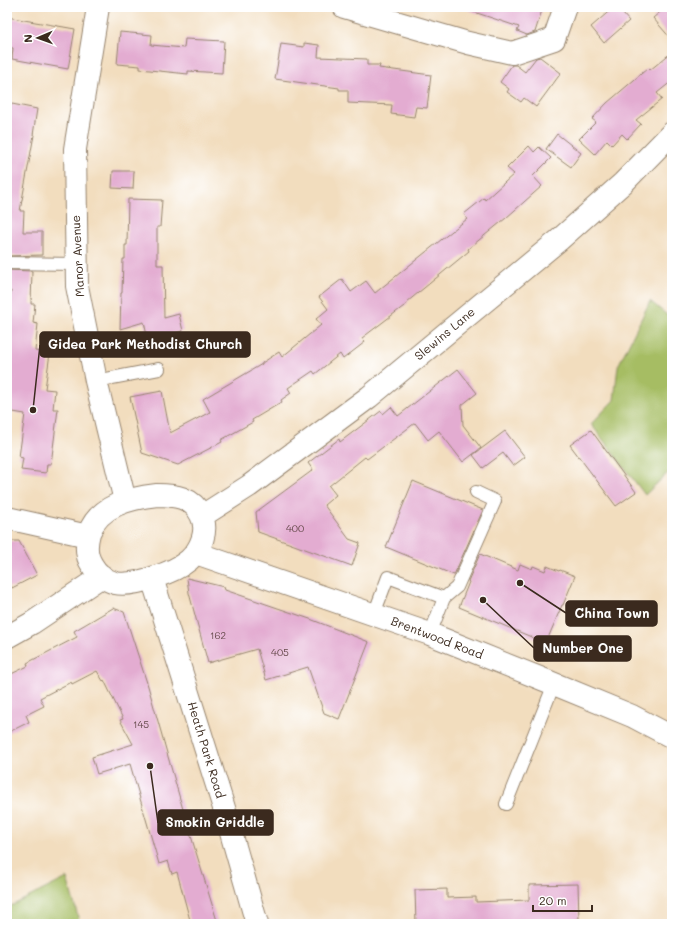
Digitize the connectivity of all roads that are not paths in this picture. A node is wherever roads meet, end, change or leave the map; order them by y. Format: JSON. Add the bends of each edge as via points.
{"nodes":[{"id":1,"x":98,"y":7,"type":"edge"},
{"id":2,"x":344,"y":7,"type":"edge"},
{"id":3,"x":565,"y":7,"type":"edge"},
{"id":4,"x":672,"y":134,"type":"edge"},
{"id":5,"x":7,"y":263,"type":"edge"},
{"id":6,"x":76,"y":264,"type":"junction"},
{"id":7,"x":159,"y":368,"type":"dead end"},
{"id":8,"x":96,"y":381,"type":"junction"},
{"id":9,"x":476,"y":492,"type":"dead end"},
{"id":10,"x":125,"y":501,"type":"junction"},
{"id":11,"x":202,"y":516,"type":"junction"},
{"id":12,"x":7,"y":518,"type":"edge"},
{"id":13,"x":88,"y":536,"type":"junction"},
{"id":14,"x":196,"y":553,"type":"junction"},
{"id":15,"x":102,"y":576,"type":"junction"},
{"id":16,"x":152,"y":578,"type":"junction"},
{"id":17,"x":444,"y":598,"type":"junction"},
{"id":18,"x":374,"y":614,"type":"junction"},
{"id":19,"x":430,"y":634,"type":"junction"},
{"id":20,"x":7,"y":637,"type":"edge"},
{"id":21,"x":554,"y":684,"type":"junction"},
{"id":22,"x":672,"y":736,"type":"edge"},
{"id":23,"x":506,"y":804,"type":"dead end"},
{"id":24,"x":257,"y":924,"type":"edge"}],
"edges":[{"from":1,"to":6,"type":"street","name":"Manor Avenue","via":[[75,149]]},
{"from":2,"to":3,"type":"street","via":[[512,53],[554,39]]},
{"from":4,"to":11,"type":"street","name":"Slewins Lane","via":[[623,183],[559,240],[369,397],[249,486]]},
{"from":5,"to":6,"type":"lane"},
{"from":6,"to":8,"type":"street","name":"Manor Avenue","via":[[77,286]]},
{"from":7,"to":8,"type":"lane"},
{"from":8,"to":10,"type":"street","name":"Manor Avenue"},
{"from":9,"to":17,"type":"lane","via":[[495,500],[457,587]]},
{"from":10,"to":11,"type":"street","via":[[147,496],[174,496],[190,502]]},
{"from":10,"to":13,"type":"street","via":[[106,510],[92,526]]},
{"from":11,"to":14,"type":"street","via":[[203,538]]},
{"from":12,"to":13,"type":"street"},
{"from":13,"to":15,"type":"street","via":[[87,554],[94,570]]},
{"from":14,"to":16,"type":"street","via":[[178,567]]},
{"from":14,"to":18,"type":"street","name":"Brentwood Road"},
{"from":15,"to":16,"type":"street","via":[[116,583],[126,584]]},
{"from":15,"to":20,"type":"street"},
{"from":16,"to":24,"type":"street","name":"Heath Park Road","via":[[224,808]]},
{"from":17,"to":18,"type":"lane","via":[[388,578]]},
{"from":17,"to":19,"type":"lane"},
{"from":18,"to":19,"type":"street","name":"Brentwood Road"},
{"from":19,"to":21,"type":"street","name":"Brentwood Road"},
{"from":21,"to":22,"type":"street","name":"Brentwood Road","via":[[632,716]]},
{"from":21,"to":23,"type":"lane"}]}
